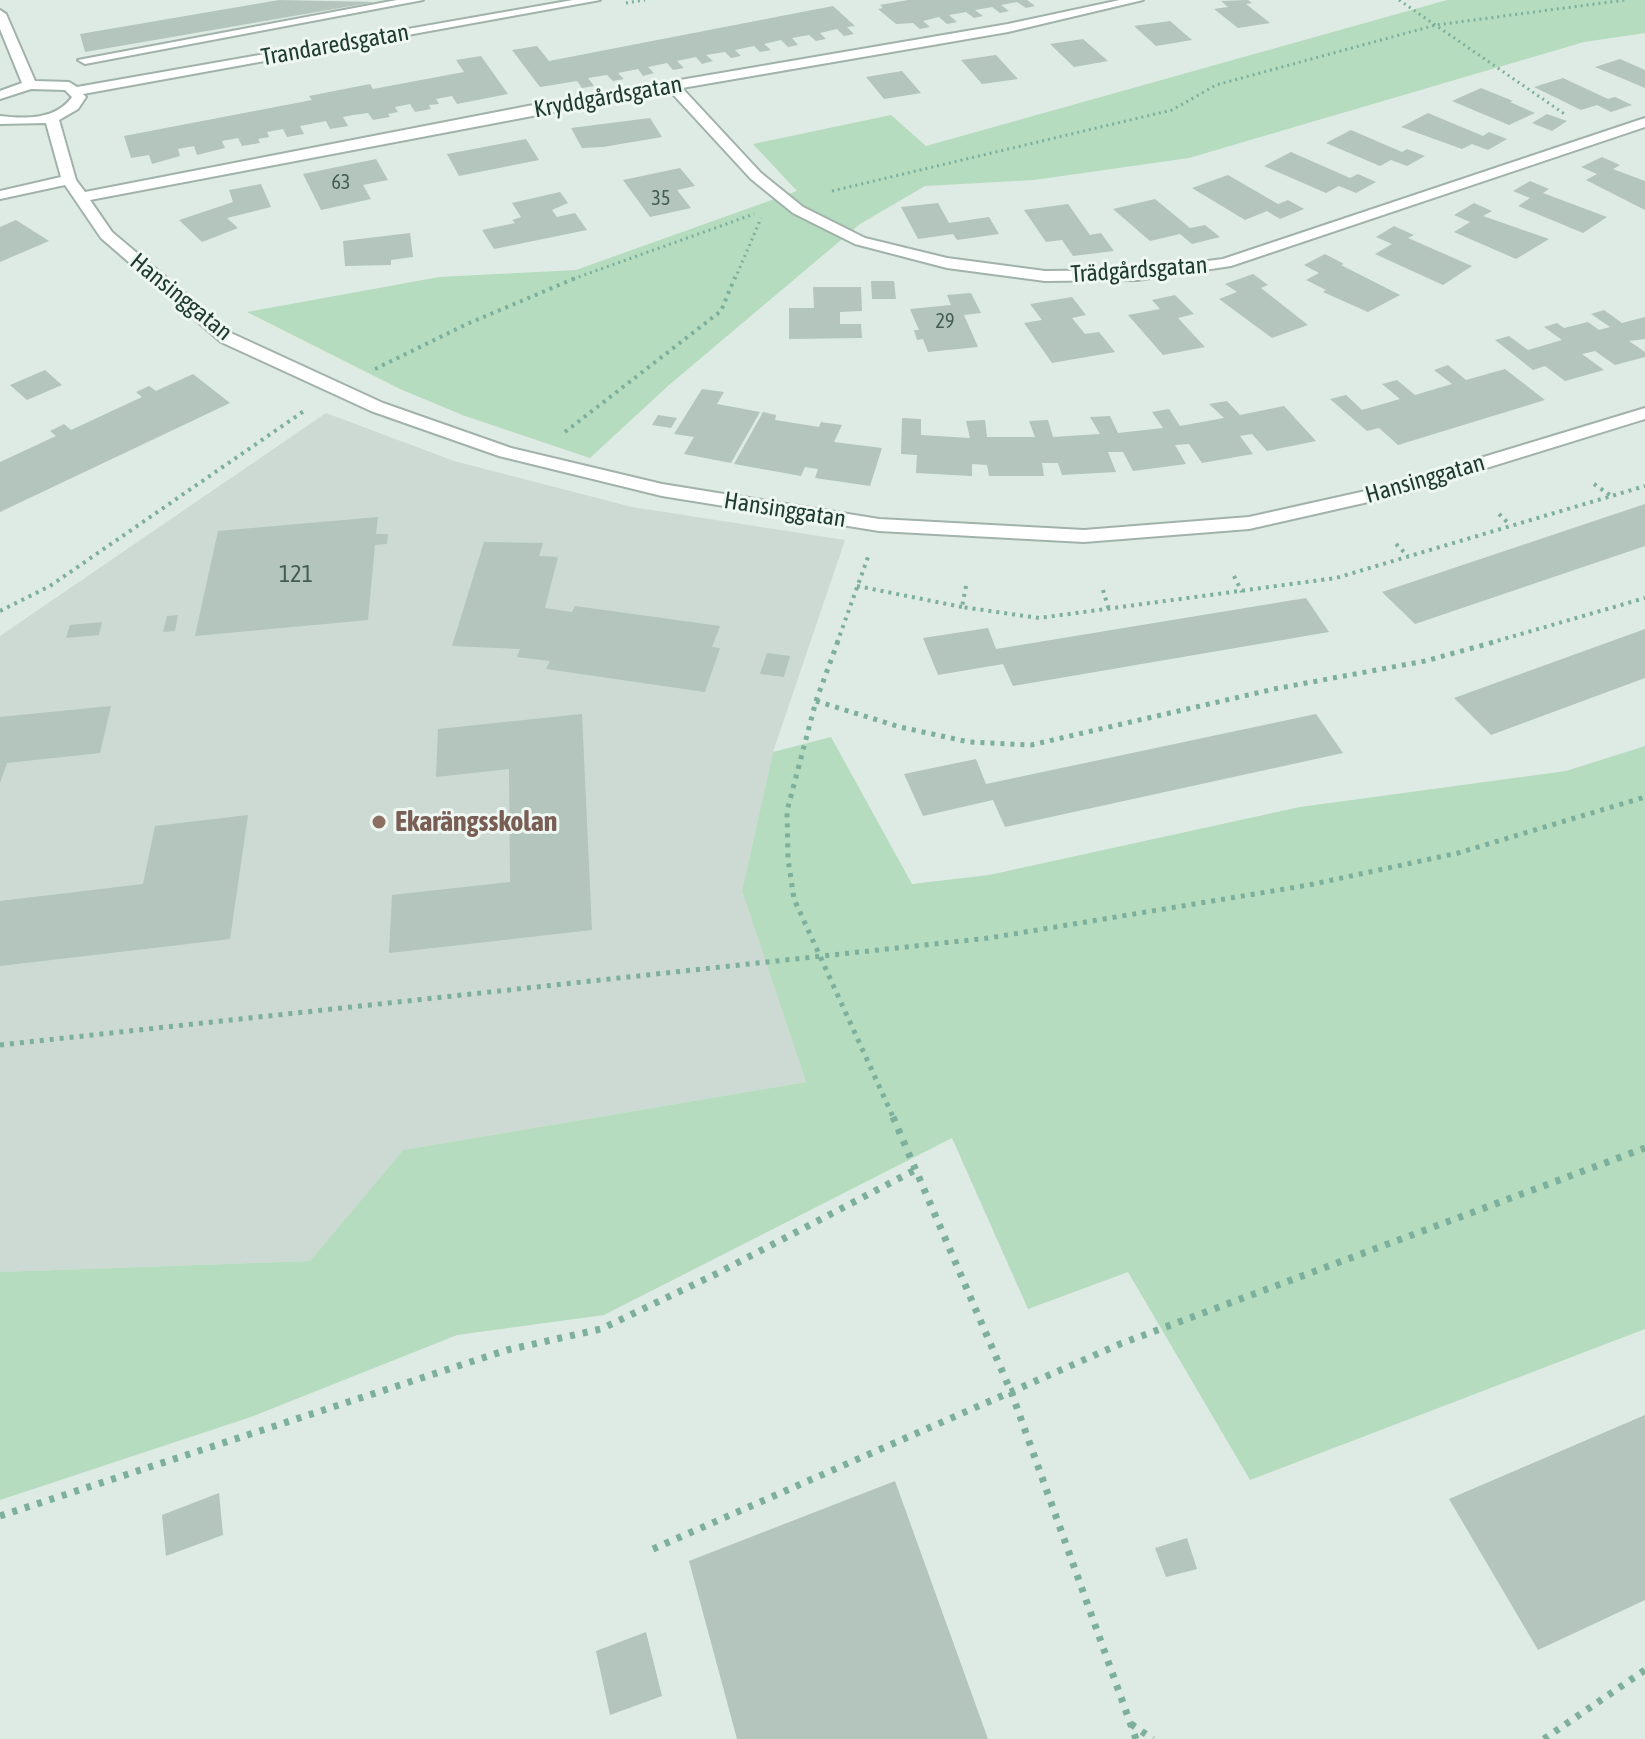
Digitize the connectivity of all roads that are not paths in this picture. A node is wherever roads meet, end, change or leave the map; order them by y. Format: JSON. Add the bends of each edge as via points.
{"nodes":[{"id":1,"x":417,"y":0,"type":"edge"},
{"id":2,"x":594,"y":0,"type":"edge"},
{"id":3,"x":1137,"y":0,"type":"edge"},
{"id":4,"x":1,"y":18,"type":"edge"},
{"id":5,"x":85,"y":60,"type":"dead end"},
{"id":6,"x":30,"y":85,"type":"junction"},
{"id":7,"x":673,"y":86,"type":"junction"},
{"id":8,"x":76,"y":91,"type":"junction"},
{"id":9,"x":0,"y":95,"type":"edge"},
{"id":10,"x":51,"y":117,"type":"junction"},
{"id":11,"x":0,"y":120,"type":"edge"},
{"id":12,"x":1645,"y":122,"type":"edge"},
{"id":13,"x":69,"y":180,"type":"junction"},
{"id":14,"x":0,"y":195,"type":"edge"},
{"id":15,"x":79,"y":198,"type":"junction"},
{"id":16,"x":1645,"y":413,"type":"edge"}],
"edges":[{"from":1,"to":5,"type":"street"},
{"from":2,"to":8,"type":"street","name":"Trandaredsgatan"},
{"from":3,"to":7,"type":"street","name":"Kryddgårdsgatan","via":[[1008,28]]},
{"from":4,"to":6,"type":"street"},
{"from":6,"to":8,"type":"street","name":"Trandaredsgatan","via":[[58,84]]},
{"from":6,"to":9,"type":"street"},
{"from":7,"to":12,"type":"street","name":"Trädgårdsgatan","via":[[756,176],[798,210],[860,241],[947,263],[1045,276],[1137,275],[1225,263]]},
{"from":7,"to":15,"type":"street","name":"Kryddgårdsgatan"},
{"from":8,"to":10,"type":"street","via":[[75,104]]},
{"from":10,"to":11,"type":"street"},
{"from":10,"to":13,"type":"street","name":"Hansinggatan"},
{"from":13,"to":14,"type":"street"},
{"from":13,"to":15,"type":"street","name":"Hansinggatan"},
{"from":15,"to":16,"type":"street","name":"Hansinggatan","via":[[106,235],[227,338],[377,407],[529,458],[662,490],[879,525],[1084,536],[1249,523],[1392,491]]}]}
